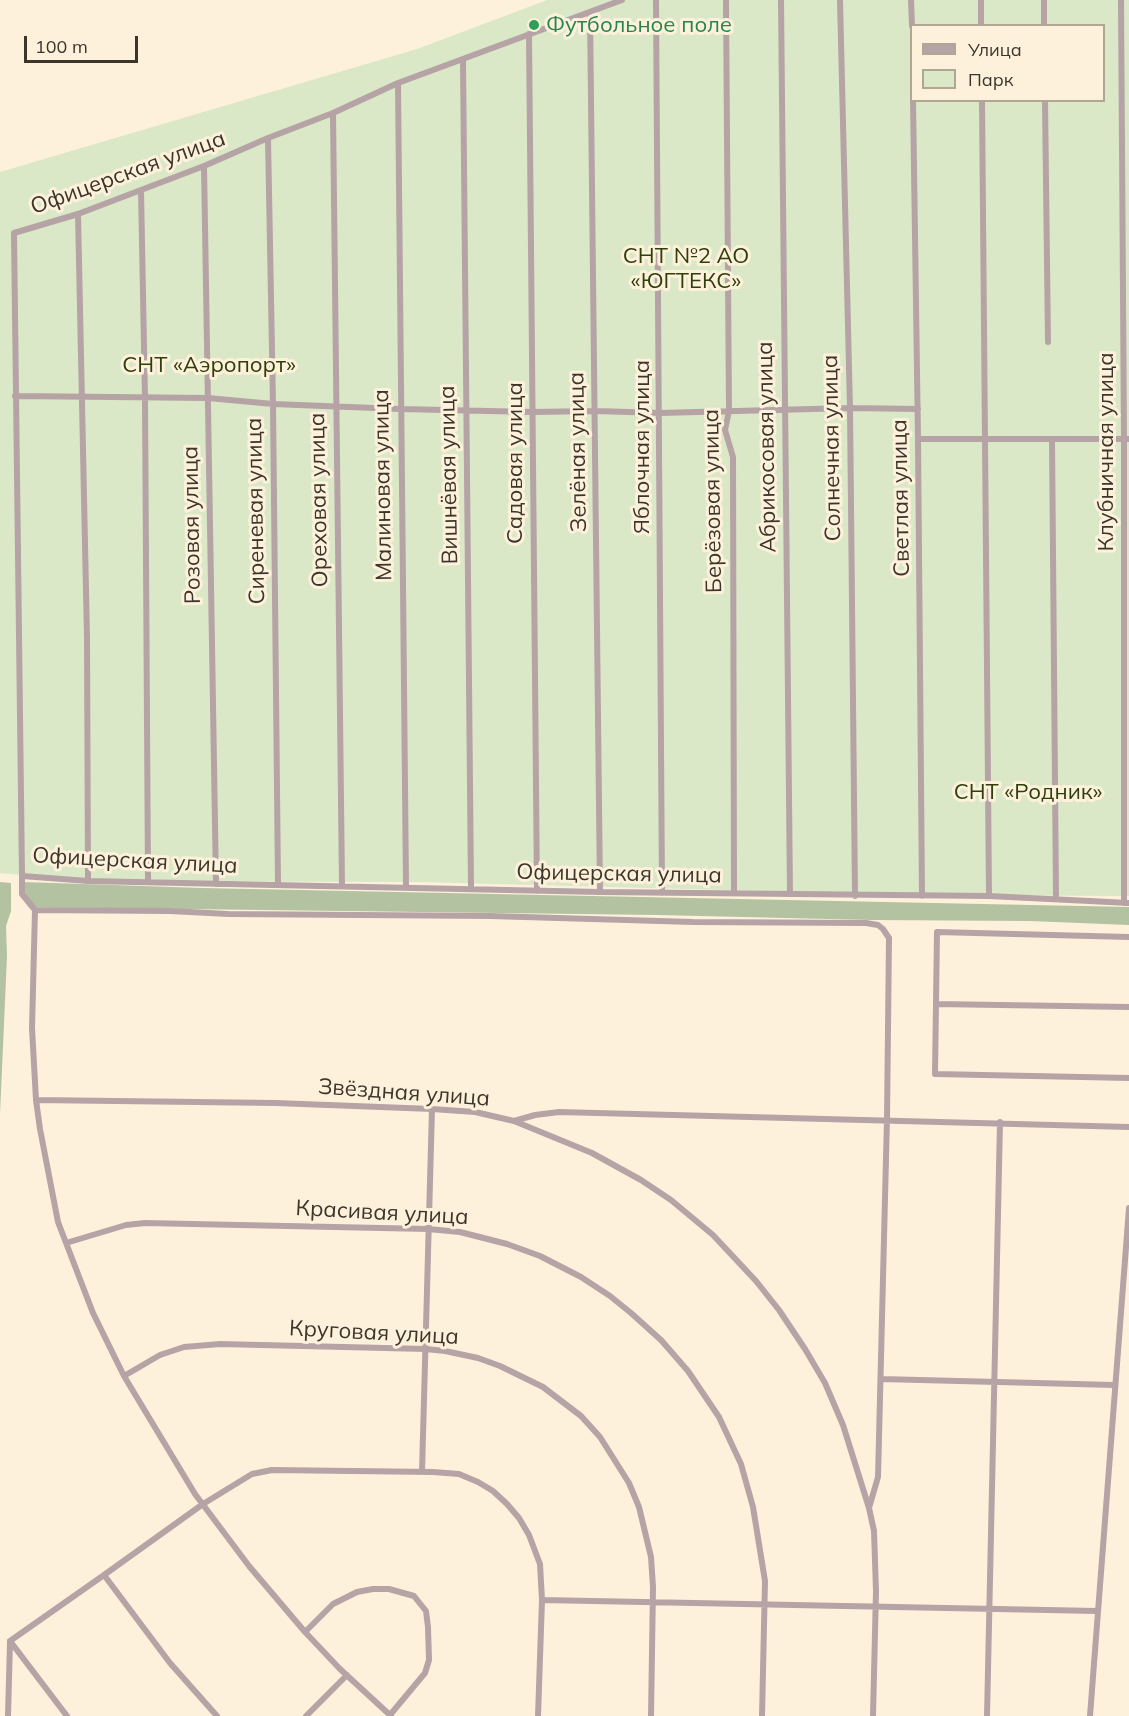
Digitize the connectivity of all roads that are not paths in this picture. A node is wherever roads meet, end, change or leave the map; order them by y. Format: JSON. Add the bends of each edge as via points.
{"nodes":[{"id":1,"x":622,"y":0,"type":"edge"},
{"id":2,"x":656,"y":0,"type":"edge"},
{"id":3,"x":726,"y":0,"type":"edge"},
{"id":4,"x":781,"y":0,"type":"edge"},
{"id":5,"x":840,"y":0,"type":"edge"},
{"id":6,"x":911,"y":0,"type":"edge"},
{"id":7,"x":981,"y":0,"type":"edge"},
{"id":8,"x":1044,"y":0,"type":"edge"},
{"id":9,"x":1121,"y":0,"type":"edge"},
{"id":10,"x":590,"y":12,"type":"junction"},
{"id":11,"x":912,"y":24,"type":"edge"},
{"id":12,"x":981,"y":24,"type":"edge"},
{"id":13,"x":1044,"y":24,"type":"edge"},
{"id":14,"x":530,"y":34,"type":"junction"},
{"id":15,"x":463,"y":60,"type":"junction"},
{"id":16,"x":398,"y":83,"type":"junction"},
{"id":17,"x":913,"y":102,"type":"edge"},
{"id":18,"x":982,"y":102,"type":"edge"},
{"id":19,"x":1045,"y":102,"type":"edge"},
{"id":20,"x":333,"y":113,"type":"junction"},
{"id":21,"x":268,"y":138,"type":"junction"},
{"id":22,"x":204,"y":166,"type":"junction"},
{"id":23,"x":141,"y":190,"type":"junction"},
{"id":24,"x":78,"y":214,"type":"junction"},
{"id":25,"x":1048,"y":342,"type":"dead end"},
{"id":26,"x":82,"y":395,"type":"junction"},
{"id":27,"x":15,"y":396,"type":"junction"},
{"id":28,"x":208,"y":398,"type":"junction"},
{"id":29,"x":146,"y":399,"type":"junction"},
{"id":30,"x":273,"y":404,"type":"junction"},
{"id":31,"x":336,"y":406,"type":"junction"},
{"id":32,"x":850,"y":408,"type":"junction"},
{"id":33,"x":918,"y":409,"type":"junction"},
{"id":34,"x":400,"y":410,"type":"junction"},
{"id":35,"x":785,"y":410,"type":"junction"},
{"id":36,"x":466,"y":411,"type":"junction"},
{"id":37,"x":596,"y":411,"type":"junction"},
{"id":38,"x":729,"y":411,"type":"junction"},
{"id":39,"x":533,"y":412,"type":"junction"},
{"id":40,"x":660,"y":413,"type":"junction"},
{"id":41,"x":918,"y":439,"type":"junction"},
{"id":42,"x":1052,"y":439,"type":"junction"},
{"id":43,"x":1127,"y":439,"type":"edge"},
{"id":44,"x":984,"y":440,"type":"junction"},
{"id":45,"x":22,"y":876,"type":"junction"},
{"id":46,"x":88,"y":881,"type":"junction"},
{"id":47,"x":148,"y":882,"type":"junction"},
{"id":48,"x":216,"y":884,"type":"junction"},
{"id":49,"x":278,"y":884,"type":"junction"},
{"id":50,"x":342,"y":886,"type":"junction"},
{"id":51,"x":406,"y":887,"type":"junction"},
{"id":52,"x":471,"y":889,"type":"junction"},
{"id":53,"x":537,"y":891,"type":"junction"},
{"id":54,"x":600,"y":892,"type":"junction"},
{"id":55,"x":662,"y":893,"type":"junction"},
{"id":56,"x":734,"y":893,"type":"junction"},
{"id":57,"x":790,"y":894,"type":"junction"},
{"id":58,"x":855,"y":896,"type":"junction"},
{"id":59,"x":922,"y":896,"type":"junction"},
{"id":60,"x":989,"y":896,"type":"junction"},
{"id":61,"x":1056,"y":898,"type":"junction"},
{"id":62,"x":1126,"y":903,"type":"edge"},
{"id":63,"x":35,"y":910,"type":"junction"},
{"id":64,"x":1129,"y":937,"type":"edge"},
{"id":65,"x":936,"y":1004,"type":"junction"},
{"id":66,"x":1129,"y":1007,"type":"edge"},
{"id":67,"x":1129,"y":1078,"type":"edge"},
{"id":68,"x":36,"y":1100,"type":"junction"},
{"id":69,"x":432,"y":1109,"type":"junction"},
{"id":70,"x":887,"y":1119,"type":"junction"},
{"id":71,"x":514,"y":1122,"type":"junction"},
{"id":72,"x":1000,"y":1122,"type":"junction"},
{"id":73,"x":1129,"y":1127,"type":"edge"},
{"id":74,"x":1129,"y":1208,"type":"edge"},
{"id":75,"x":428,"y":1229,"type":"junction"},
{"id":76,"x":66,"y":1243,"type":"junction"},
{"id":77,"x":426,"y":1349,"type":"junction"},
{"id":78,"x":124,"y":1376,"type":"junction"},
{"id":79,"x":881,"y":1379,"type":"junction"},
{"id":80,"x":994,"y":1382,"type":"junction"},
{"id":81,"x":1114,"y":1384,"type":"junction"},
{"id":82,"x":422,"y":1472,"type":"junction"},
{"id":83,"x":203,"y":1504,"type":"junction"},
{"id":84,"x":869,"y":1508,"type":"junction"},
{"id":85,"x":104,"y":1575,"type":"junction"},
{"id":86,"x":542,"y":1600,"type":"junction"},
{"id":87,"x":652,"y":1602,"type":"junction"},
{"id":88,"x":764,"y":1604,"type":"junction"},
{"id":89,"x":876,"y":1606,"type":"junction"},
{"id":90,"x":990,"y":1609,"type":"junction"},
{"id":91,"x":1096,"y":1611,"type":"junction"},
{"id":92,"x":305,"y":1632,"type":"junction"},
{"id":93,"x":10,"y":1641,"type":"junction"},
{"id":94,"x":347,"y":1675,"type":"junction"},
{"id":95,"x":8,"y":1716,"type":"edge"},
{"id":96,"x":67,"y":1716,"type":"edge"},
{"id":97,"x":217,"y":1716,"type":"edge"},
{"id":98,"x":306,"y":1716,"type":"edge"},
{"id":99,"x":390,"y":1716,"type":"edge"},
{"id":100,"x":538,"y":1716,"type":"edge"},
{"id":101,"x":651,"y":1716,"type":"edge"},
{"id":102,"x":762,"y":1716,"type":"edge"},
{"id":103,"x":873,"y":1716,"type":"edge"},
{"id":104,"x":987,"y":1716,"type":"edge"},
{"id":105,"x":1090,"y":1716,"type":"edge"}],
"edges":[{"from":1,"to":10,"type":"street","name":"Офицерская улица"},
{"from":2,"to":40,"type":"street","name":"Яблочная улица"},
{"from":3,"to":38,"type":"street","name":"Берёзовая улица"},
{"from":4,"to":35,"type":"street","name":"Абрикосовая улица"},
{"from":5,"to":32,"type":"street","name":"Солнечная улица"},
{"from":6,"to":11,"type":"street"},
{"from":7,"to":12,"type":"street"},
{"from":8,"to":13,"type":"street"},
{"from":9,"to":43,"type":"street","name":"Клубничная улица"},
{"from":10,"to":14,"type":"street","name":"Офицерская улица"},
{"from":10,"to":37,"type":"street","name":"Зелёная улица"},
{"from":14,"to":15,"type":"street","name":"Офицерская улица"},
{"from":14,"to":39,"type":"street","name":"Садовая улица"},
{"from":15,"to":16,"type":"street","name":"Офицерская улица"},
{"from":15,"to":36,"type":"street","name":"Вишнёвая улица"},
{"from":16,"to":20,"type":"street","name":"Офицерская улица"},
{"from":16,"to":34,"type":"street","name":"Малиновая улица"},
{"from":17,"to":33,"type":"street","name":"Светлая улица"},
{"from":18,"to":44,"type":"street"},
{"from":19,"to":25,"type":"street"},
{"from":20,"to":21,"type":"street","name":"Офицерская улица"},
{"from":20,"to":31,"type":"street","name":"Ореховая улица"},
{"from":21,"to":22,"type":"street","name":"Офицерская улица"},
{"from":21,"to":30,"type":"street","name":"Сиреневая улица"},
{"from":22,"to":23,"type":"street","name":"Офицерская улица"},
{"from":22,"to":28,"type":"street","name":"Розовая улица"},
{"from":23,"to":24,"type":"street","name":"Офицерская улица"},
{"from":23,"to":29,"type":"street"},
{"from":24,"to":26,"type":"street"},
{"from":24,"to":27,"type":"street","name":"Офицерская улица","via":[[14,233]]},
{"from":26,"to":27,"type":"street"},
{"from":26,"to":29,"type":"street"},
{"from":26,"to":46,"type":"street"},
{"from":27,"to":45,"type":"street","name":"Офицерская улица"},
{"from":28,"to":29,"type":"street"},
{"from":28,"to":30,"type":"street"},
{"from":28,"to":48,"type":"street","name":"Розовая улица"},
{"from":29,"to":47,"type":"street"},
{"from":30,"to":31,"type":"street"},
{"from":30,"to":49,"type":"street","name":"Сиреневая улица"},
{"from":31,"to":34,"type":"street"},
{"from":31,"to":50,"type":"street","name":"Ореховая улица"},
{"from":32,"to":33,"type":"street"},
{"from":32,"to":35,"type":"street"},
{"from":32,"to":58,"type":"street","name":"Солнечная улица"},
{"from":33,"to":41,"type":"street","name":"Светлая улица"},
{"from":34,"to":36,"type":"street"},
{"from":34,"to":51,"type":"street","name":"Малиновая улица"},
{"from":35,"to":38,"type":"street"},
{"from":35,"to":57,"type":"street","name":"Абрикосовая улица"},
{"from":36,"to":39,"type":"street"},
{"from":36,"to":52,"type":"street","name":"Вишнёвая улица"},
{"from":37,"to":39,"type":"street"},
{"from":37,"to":40,"type":"street"},
{"from":37,"to":54,"type":"street","name":"Зелёная улица"},
{"from":38,"to":40,"type":"street"},
{"from":38,"to":56,"type":"street","name":"Берёзовая улица","via":[[725,430],[733,457]]},
{"from":39,"to":53,"type":"street","name":"Садовая улица"},
{"from":40,"to":55,"type":"street","name":"Яблочная улица"},
{"from":41,"to":44,"type":"street"},
{"from":41,"to":59,"type":"street","name":"Светлая улица"},
{"from":42,"to":43,"type":"street"},
{"from":42,"to":44,"type":"street"},
{"from":42,"to":61,"type":"street"},
{"from":43,"to":62,"type":"street","name":"Клубничная улица"},
{"from":44,"to":60,"type":"street"},
{"from":45,"to":46,"type":"street","name":"Офицерская улица"},
{"from":45,"to":63,"type":"street","via":[[22,894]]},
{"from":46,"to":47,"type":"street","name":"Офицерская улица"},
{"from":47,"to":48,"type":"street","name":"Офицерская улица"},
{"from":48,"to":49,"type":"street","name":"Офицерская улица"},
{"from":49,"to":50,"type":"street","name":"Офицерская улица"},
{"from":50,"to":51,"type":"street","name":"Офицерская улица"},
{"from":51,"to":52,"type":"street","name":"Офицерская улица"},
{"from":52,"to":53,"type":"street","name":"Офицерская улица"},
{"from":53,"to":54,"type":"street","name":"Офицерская улица"},
{"from":54,"to":55,"type":"street","name":"Офицерская улица"},
{"from":55,"to":56,"type":"street","name":"Офицерская улица"},
{"from":56,"to":57,"type":"street","name":"Офицерская улица"},
{"from":57,"to":58,"type":"street","name":"Офицерская улица"},
{"from":58,"to":59,"type":"street","name":"Офицерская улица"},
{"from":59,"to":60,"type":"street","name":"Офицерская улица"},
{"from":60,"to":61,"type":"street","name":"Офицерская улица"},
{"from":61,"to":62,"type":"street","name":"Офицерская улица"},
{"from":63,"to":68,"type":"street","via":[[32,1028]]},
{"from":63,"to":70,"type":"street","via":[[878,925],[889,938]]},
{"from":64,"to":65,"type":"street","via":[[937,932]]},
{"from":65,"to":66,"type":"street"},
{"from":65,"to":67,"type":"street","via":[[935,1074]]},
{"from":68,"to":69,"type":"street","name":"Звёздная улица"},
{"from":68,"to":76,"type":"street","via":[[58,1222]]},
{"from":69,"to":71,"type":"street","name":"Звёздная улица","via":[[475,1112]]},
{"from":69,"to":75,"type":"street"},
{"from":70,"to":71,"type":"street","via":[[559,1112]]},
{"from":70,"to":72,"type":"street"},
{"from":70,"to":79,"type":"street"},
{"from":71,"to":84,"type":"street","name":"Звёздная улица","via":[[592,1153],[641,1180],[713,1235],[756,1281],[825,1383],[843,1425]]},
{"from":72,"to":73,"type":"street"},
{"from":72,"to":80,"type":"street"},
{"from":74,"to":81,"type":"street"},
{"from":75,"to":76,"type":"street","name":"Красивая улица","via":[[145,1223]]},
{"from":75,"to":77,"type":"street"},
{"from":75,"to":88,"type":"street","name":"Красивая улица","via":[[483,1237],[540,1256],[610,1296],[668,1348],[702,1391],[741,1464],[758,1531]]},
{"from":76,"to":78,"type":"street","via":[[93,1313]]},
{"from":77,"to":78,"type":"street","name":"Круговая улица","via":[[220,1344],[184,1347],[160,1355]]},
{"from":77,"to":82,"type":"street"},
{"from":77,"to":87,"type":"street","name":"Круговая улица","via":[[478,1358],[543,1387],[600,1437],[639,1507],[651,1557]]},
{"from":78,"to":83,"type":"street"},
{"from":79,"to":80,"type":"street"},
{"from":79,"to":84,"type":"street","via":[[878,1477]]},
{"from":80,"to":81,"type":"street"},
{"from":80,"to":90,"type":"street"},
{"from":81,"to":91,"type":"street"},
{"from":82,"to":83,"type":"street","via":[[262,1471]]},
{"from":82,"to":86,"type":"street","via":[[459,1474],[486,1486],[507,1504],[535,1549]]},
{"from":83,"to":85,"type":"street"},
{"from":83,"to":92,"type":"street"},
{"from":84,"to":89,"type":"street","name":"Звёздная улица","via":[[874,1531]]},
{"from":85,"to":93,"type":"street"},
{"from":85,"to":97,"type":"street","via":[[170,1663]]},
{"from":86,"to":87,"type":"street"},
{"from":86,"to":100,"type":"street"},
{"from":87,"to":88,"type":"street"},
{"from":87,"to":101,"type":"street","name":"Круговая улица"},
{"from":88,"to":89,"type":"street"},
{"from":88,"to":102,"type":"street","name":"Красивая улица"},
{"from":89,"to":90,"type":"street"},
{"from":89,"to":103,"type":"street","name":"Звёздная улица"},
{"from":90,"to":91,"type":"street"},
{"from":90,"to":104,"type":"street"},
{"from":91,"to":105,"type":"street"},
{"from":92,"to":94,"type":"street"},
{"from":92,"to":99,"type":"street","via":[[333,1604],[357,1592],[389,1589],[414,1596],[426,1611],[429,1660],[425,1673]]},
{"from":93,"to":95,"type":"street"},
{"from":93,"to":96,"type":"street"},
{"from":94,"to":98,"type":"street"},
{"from":94,"to":99,"type":"street"}]}
